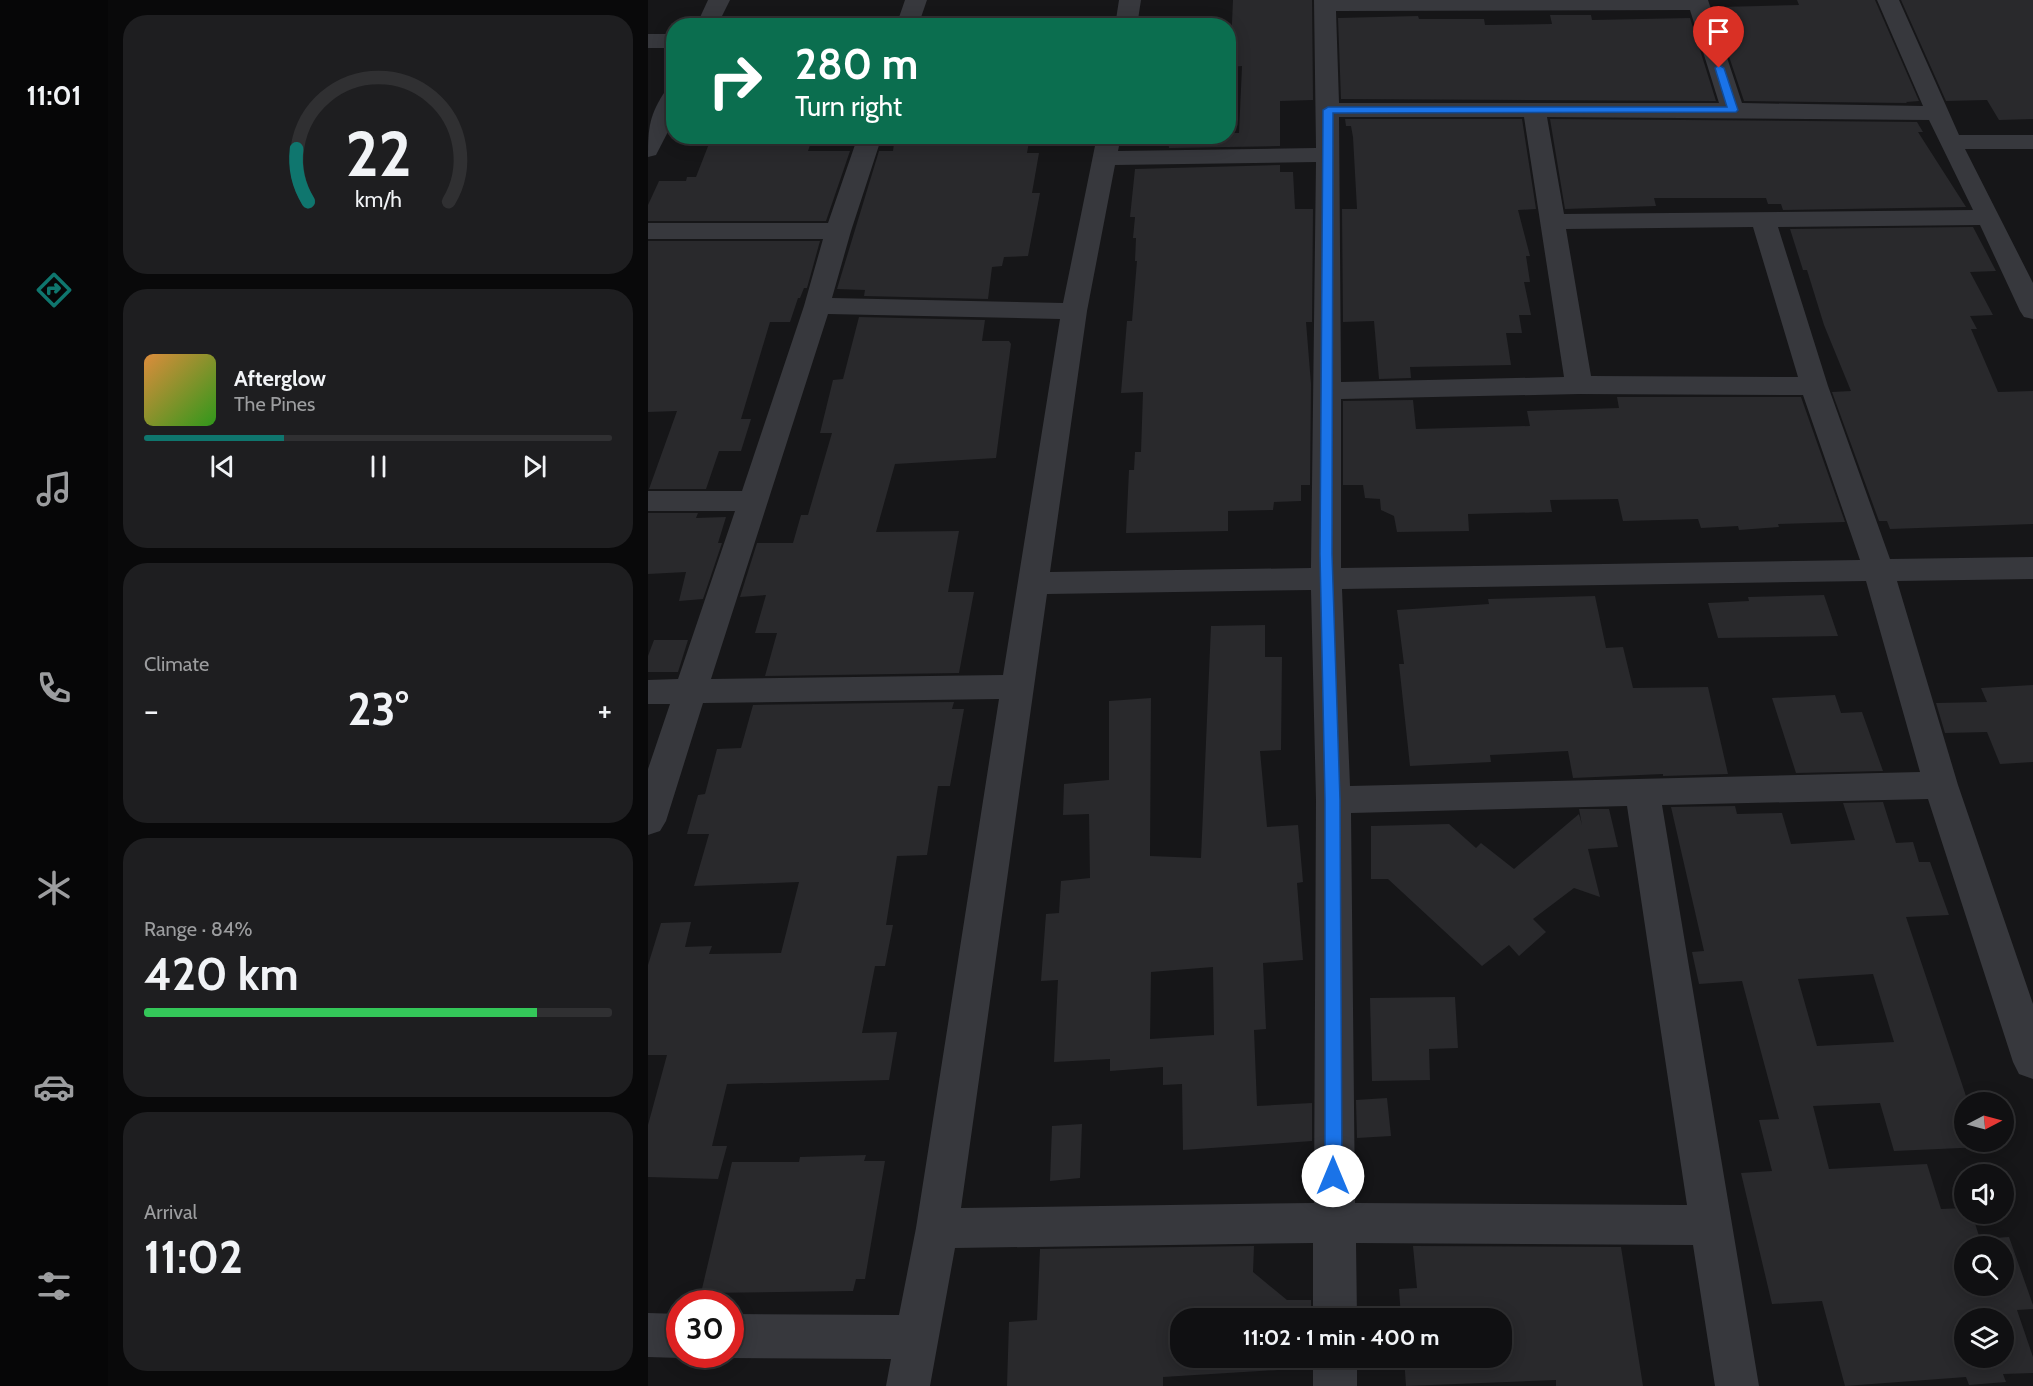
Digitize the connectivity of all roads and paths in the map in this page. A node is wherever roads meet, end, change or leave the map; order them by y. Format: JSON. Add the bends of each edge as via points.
{"nodes":[{"id":1,"x":718,"y":0,"type":"edge"},
{"id":2,"x":916,"y":0,"type":"edge"},
{"id":3,"x":1130,"y":0,"type":"edge"},
{"id":4,"x":1888,"y":0,"type":"edge"},
{"id":5,"x":1698,"y":2,"type":"edge"},
{"id":6,"x":1325,"y":3,"type":"edge"},
{"id":7,"x":710,"y":18,"type":"edge"},
{"id":8,"x":910,"y":18,"type":"edge"},
{"id":9,"x":1127,"y":18,"type":"edge"},
{"id":10,"x":648,"y":41,"type":"edge"},
{"id":11,"x":666,"y":41,"type":"edge"},
{"id":12,"x":1534,"y":109,"type":"junction"},
{"id":13,"x":1328,"y":110,"type":"junction"},
{"id":14,"x":1733,"y":110,"type":"junction"},
{"id":15,"x":666,"y":111,"type":"edge"},
{"id":16,"x":1938,"y":113,"type":"junction"},
{"id":17,"x":1950,"y":142,"type":"junction"},
{"id":18,"x":2033,"y":142,"type":"edge"},
{"id":19,"x":867,"y":144,"type":"edge"},
{"id":20,"x":1107,"y":147,"type":"edge"},
{"id":21,"x":648,"y":148,"type":"edge"},
{"id":22,"x":1326,"y":155,"type":"junction"},
{"id":23,"x":1989,"y":217,"type":"junction"},
{"id":24,"x":1764,"y":221,"type":"junction"},
{"id":25,"x":1551,"y":222,"type":"junction"},
{"id":26,"x":648,"y":231,"type":"edge"},
{"id":27,"x":838,"y":231,"type":"junction"},
{"id":28,"x":817,"y":306,"type":"junction"},
{"id":29,"x":1074,"y":311,"type":"junction"},
{"id":30,"x":2033,"y":311,"type":"edge"},
{"id":31,"x":1579,"y":385,"type":"junction"},
{"id":32,"x":1814,"y":386,"type":"junction"},
{"id":33,"x":1326,"y":391,"type":"junction"},
{"id":34,"x":648,"y":501,"type":"edge"},
{"id":35,"x":754,"y":501,"type":"junction"},
{"id":36,"x":2033,"y":568,"type":"edge"},
{"id":37,"x":1879,"y":571,"type":"junction"},
{"id":38,"x":1326,"y":578,"type":"junction"},
{"id":39,"x":1034,"y":583,"type":"junction"},
{"id":40,"x":1016,"y":687,"type":"junction"},
{"id":41,"x":648,"y":692,"type":"edge"},
{"id":42,"x":691,"y":692,"type":"junction"},
{"id":43,"x":1941,"y":786,"type":"junction"},
{"id":44,"x":1642,"y":792,"type":"junction"},
{"id":45,"x":1333,"y":800,"type":"junction"},
{"id":46,"x":648,"y":821,"type":"edge"},
{"id":47,"x":2033,"y":1062,"type":"edge"},
{"id":48,"x":1333,"y":1223,"type":"junction"},
{"id":49,"x":1711,"y":1225,"type":"junction"},
{"id":50,"x":937,"y":1228,"type":"junction"},
{"id":51,"x":1335,"y":1308,"type":"edge"},
{"id":52,"x":648,"y":1335,"type":"edge"},
{"id":53,"x":666,"y":1336,"type":"edge"},
{"id":54,"x":744,"y":1336,"type":"edge"},
{"id":55,"x":916,"y":1337,"type":"junction"},
{"id":56,"x":1335,"y":1368,"type":"edge"},
{"id":57,"x":908,"y":1386,"type":"edge"},
{"id":58,"x":1335,"y":1386,"type":"edge"},
{"id":59,"x":1737,"y":1386,"type":"edge"}],
"edges":[{"from":1,"to":7,"type":"street"},
{"from":2,"to":8,"type":"street"},
{"from":3,"to":9,"type":"street"},
{"from":4,"to":16,"type":"street"},
{"from":5,"to":6,"type":"street"},
{"from":5,"to":14,"type":"street"},
{"from":6,"to":13,"type":"street"},
{"from":10,"to":11,"type":"street"},
{"from":12,"to":13,"type":"street"},
{"from":12,"to":14,"type":"street"},
{"from":12,"to":25,"type":"street"},
{"from":13,"to":22,"type":"street"},
{"from":14,"to":16,"type":"street"},
{"from":15,"to":21,"type":"street"},
{"from":16,"to":17,"type":"street"},
{"from":17,"to":18,"type":"street"},
{"from":17,"to":23,"type":"street"},
{"from":19,"to":27,"type":"street"},
{"from":20,"to":22,"type":"street"},
{"from":20,"to":29,"type":"street"},
{"from":22,"to":33,"type":"street"},
{"from":23,"to":24,"type":"street"},
{"from":23,"to":30,"type":"street"},
{"from":24,"to":25,"type":"street"},
{"from":24,"to":32,"type":"street"},
{"from":25,"to":31,"type":"street"},
{"from":26,"to":27,"type":"street"},
{"from":27,"to":28,"type":"street"},
{"from":28,"to":29,"type":"street"},
{"from":28,"to":35,"type":"street"},
{"from":29,"to":39,"type":"street"},
{"from":31,"to":32,"type":"street"},
{"from":31,"to":33,"type":"street"},
{"from":32,"to":37,"type":"street"},
{"from":33,"to":38,"type":"street"},
{"from":34,"to":35,"type":"street"},
{"from":35,"to":42,"type":"street"},
{"from":36,"to":37,"type":"street"},
{"from":37,"to":38,"type":"street"},
{"from":37,"to":43,"type":"street"},
{"from":38,"to":39,"type":"street"},
{"from":38,"to":45,"type":"street"},
{"from":39,"to":40,"type":"street"},
{"from":40,"to":42,"type":"street"},
{"from":40,"to":50,"type":"street"},
{"from":41,"to":42,"type":"street"},
{"from":42,"to":46,"type":"street"},
{"from":43,"to":44,"type":"street"},
{"from":43,"to":47,"type":"street"},
{"from":44,"to":45,"type":"street"},
{"from":44,"to":49,"type":"street"},
{"from":45,"to":48,"type":"street"},
{"from":48,"to":49,"type":"street"},
{"from":48,"to":50,"type":"street"},
{"from":48,"to":51,"type":"street"},
{"from":49,"to":59,"type":"street"},
{"from":50,"to":55,"type":"street"},
{"from":52,"to":53,"type":"street"},
{"from":54,"to":55,"type":"street"},
{"from":55,"to":57,"type":"street"},
{"from":56,"to":58,"type":"street"}]}
